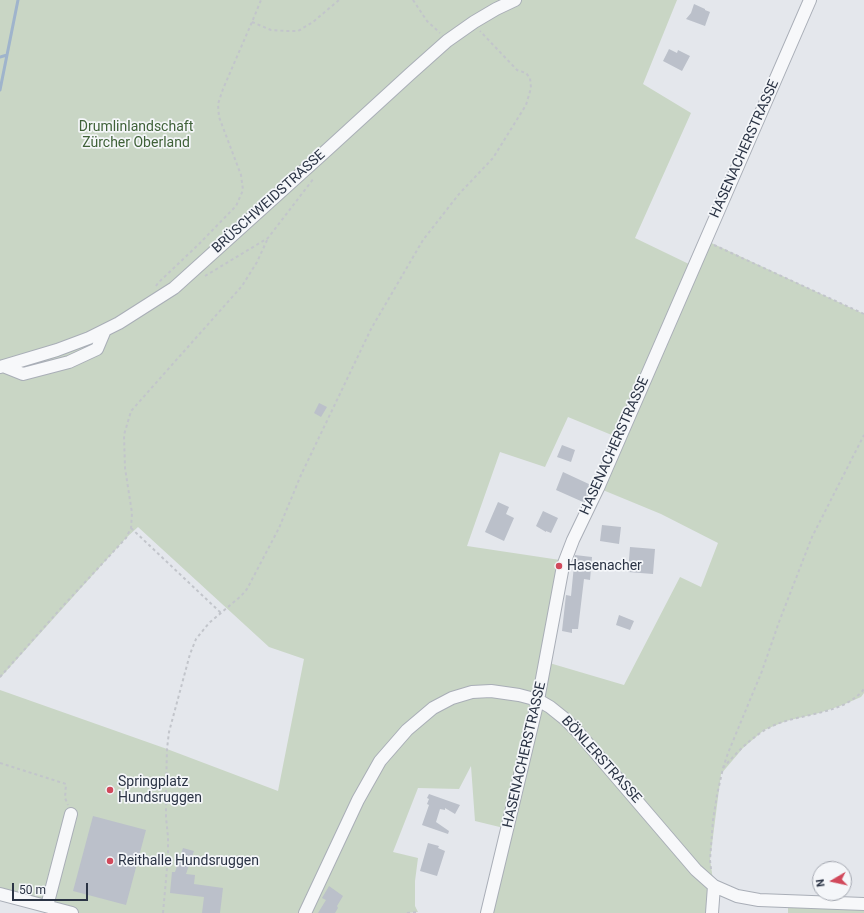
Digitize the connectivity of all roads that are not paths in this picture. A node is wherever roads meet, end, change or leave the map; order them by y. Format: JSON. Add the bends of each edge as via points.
{"nodes":[{"id":1,"x":515,"y":0,"type":"edge"},
{"id":2,"x":810,"y":0,"type":"edge"},
{"id":3,"x":2,"y":367,"type":"edge"},
{"id":4,"x":538,"y":700,"type":"junction"},
{"id":5,"x":71,"y":814,"type":"road end"},
{"id":6,"x":714,"y":886,"type":"junction"},
{"id":7,"x":0,"y":894,"type":"edge"},
{"id":8,"x":864,"y":904,"type":"edge"},
{"id":9,"x":47,"y":906,"type":"junction"},
{"id":10,"x":72,"y":913,"type":"edge"},
{"id":11,"x":305,"y":913,"type":"edge"},
{"id":12,"x":487,"y":913,"type":"edge"},
{"id":13,"x":712,"y":913,"type":"edge"}],
"edges":[{"from":1,"to":3,"type":"street","name":"BRÜSCHWEIDSTRASSE","via":[[474,22],[448,41],[174,288],[119,324],[89,338]]},
{"from":2,"to":4,"type":"street","name":"HASENACHERSTRASSE","via":[[573,540],[563,566]]},
{"from":4,"to":6,"type":"street","name":"BÖNLERSTRASSE","via":[[577,731],[696,870]]},
{"from":4,"to":11,"type":"street","name":"BÖNLERSTRASSE","via":[[491,691],[472,692],[452,698],[433,708],[407,730],[380,761],[358,800]]},
{"from":4,"to":12,"type":"street","name":"HASENACHERSTRASSE"},
{"from":5,"to":9,"type":"street"},
{"from":6,"to":8,"type":"street","name":"BÖNLERSTRASSE","via":[[737,896],[759,900]]},
{"from":6,"to":13,"type":"street"},
{"from":7,"to":9,"type":"street"},
{"from":9,"to":10,"type":"street"}]}
